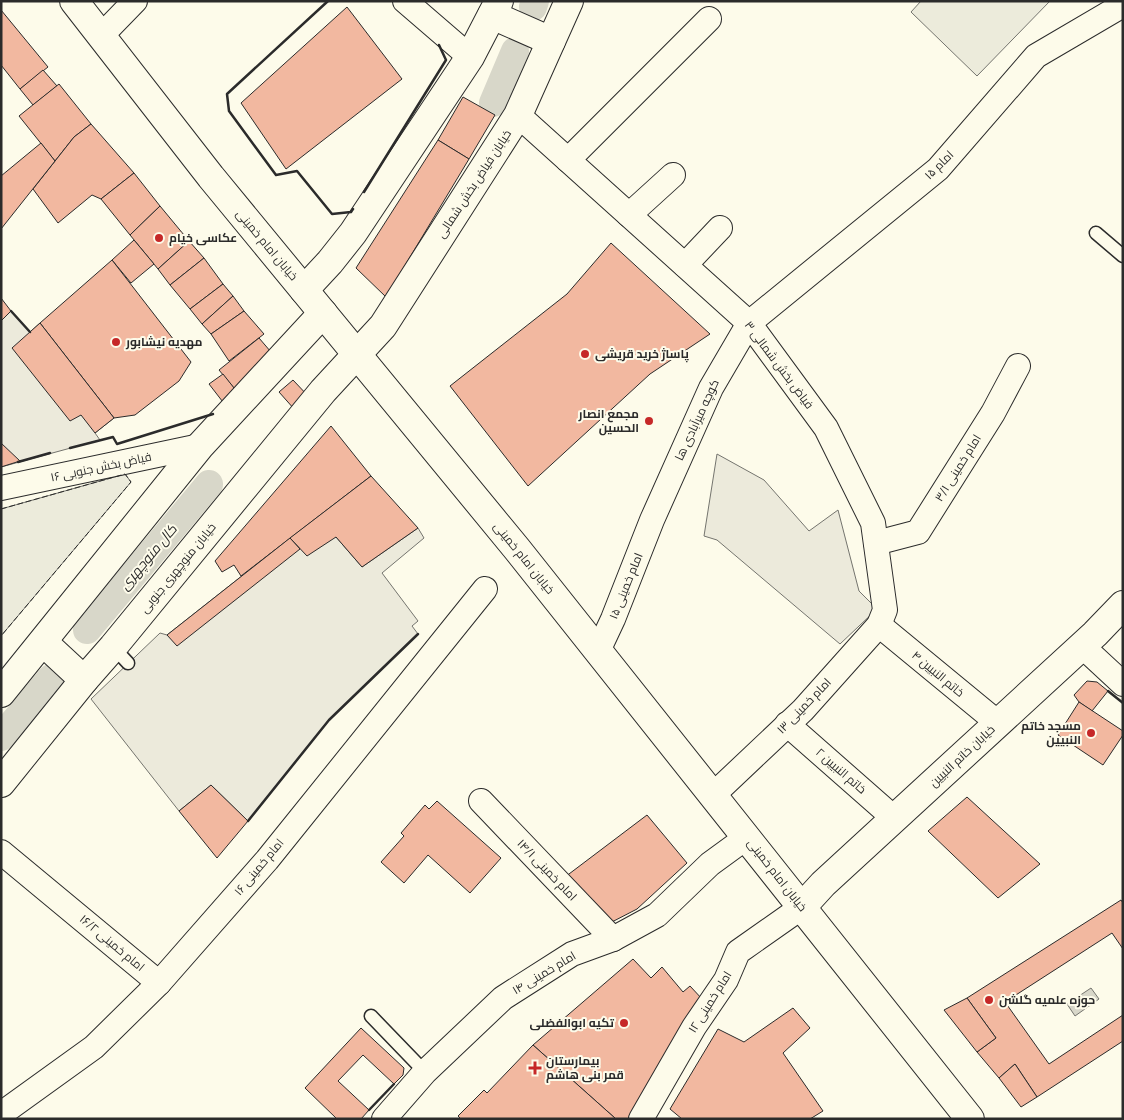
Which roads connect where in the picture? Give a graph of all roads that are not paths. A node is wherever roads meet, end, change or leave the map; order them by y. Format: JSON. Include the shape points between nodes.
{"nodes":[{"id":1,"x":74,"y":1,"type":"edge"},
{"id":2,"x":135,"y":1,"type":"edge"},
{"id":3,"x":405,"y":1,"type":"edge"},
{"id":4,"x":569,"y":1,"type":"edge"},
{"id":5,"x":1123,"y":5,"type":"edge"},
{"id":6,"x":496,"y":8,"type":"edge"},
{"id":7,"x":708,"y":19,"type":"dead end"},
{"id":8,"x":101,"y":36,"type":"junction"},
{"id":9,"x":551,"y":41,"type":"junction"},
{"id":10,"x":470,"y":57,"type":"junction"},
{"id":11,"x":518,"y":115,"type":"junction"},
{"id":12,"x":568,"y":160,"type":"junction"},
{"id":13,"x":673,"y":175,"type":"dead end"},
{"id":14,"x":629,"y":215,"type":"junction"},
{"id":15,"x":720,"y":228,"type":"dead end"},
{"id":16,"x":1096,"y":233,"type":"dead end"},
{"id":17,"x":1123,"y":256,"type":"edge"},
{"id":18,"x":685,"y":265,"type":"junction"},
{"id":19,"x":304,"y":290,"type":"junction"},
{"id":20,"x":323,"y":313,"type":"junction"},
{"id":21,"x":749,"y":323,"type":"junction"},
{"id":22,"x":357,"y":354,"type":"junction"},
{"id":23,"x":1018,"y":366,"type":"dead end"},
{"id":24,"x":200,"y":446,"type":"junction"},
{"id":25,"x":1,"y":488,"type":"edge"},
{"id":26,"x":652,"y":520,"type":"joint"},
{"id":27,"x":876,"y":543,"type":"junction"},
{"id":28,"x":485,"y":589,"type":"dead end"},
{"id":29,"x":1123,"y":605,"type":"edge"},
{"id":30,"x":882,"y":617,"type":"junction"},
{"id":31,"x":43,"y":642,"type":"junction"},
{"id":32,"x":1081,"y":645,"type":"junction"},
{"id":33,"x":598,"y":651,"type":"junction"},
{"id":34,"x":84,"y":680,"type":"junction"},
{"id":35,"x":1123,"y":684,"type":"edge"},
{"id":36,"x":1,"y":693,"type":"edge"},
{"id":37,"x":998,"y":723,"type":"junction"},
{"id":38,"x":787,"y":724,"type":"junction"},
{"id":39,"x":1,"y":783,"type":"edge"},
{"id":40,"x":714,"y":795,"type":"junction"},
{"id":41,"x":481,"y":802,"type":"dead end"},
{"id":42,"x":895,"y":819,"type":"junction"},
{"id":43,"x":747,"y":837,"type":"junction"},
{"id":44,"x":1,"y":852,"type":"edge"},
{"id":45,"x":802,"y":907,"type":"junction"},
{"id":46,"x":613,"y":939,"type":"junction"},
{"id":47,"x":159,"y":983,"type":"junction"},
{"id":48,"x":371,"y":1016,"type":"dead end"},
{"id":49,"x":426,"y":1072,"type":"junction"},
{"id":50,"x":1,"y":1114,"type":"edge"},
{"id":51,"x":384,"y":1119,"type":"edge"},
{"id":52,"x":641,"y":1119,"type":"edge"},
{"id":53,"x":970,"y":1119,"type":"edge"}],
"edges":[{"from":1,"to":8,"type":"street","name":"خیابان امام خمینی"},
{"from":2,"to":8,"type":"street"},
{"from":3,"to":10,"type":"street"},
{"from":4,"to":9,"type":"street","name":"خیابان فیاض بخش شمالی"},
{"from":5,"to":21,"type":"street","name":"امام ۱۵","via":[[1036,56],[938,169]]},
{"from":6,"to":9,"type":"street"},
{"from":6,"to":10,"type":"street"},
{"from":7,"to":12,"type":"street"},
{"from":8,"to":19,"type":"street","name":"خیابان امام خمینی"},
{"from":9,"to":11,"type":"street","name":"خیابان فیاض بخش شمالی"},
{"from":10,"to":19,"type":"street","via":[[354,233]]},
{"from":11,"to":12,"type":"street","name":"فیاض بخش شمالی ۳"},
{"from":11,"to":22,"type":"street","name":"خیابان فیاض بخش شمالی","via":[[383,326]]},
{"from":12,"to":14,"type":"street","name":"فیاض بخش شمالی ۳"},
{"from":13,"to":14,"type":"street"},
{"from":14,"to":18,"type":"street","name":"فیاض بخش شمالی ۳"},
{"from":15,"to":18,"type":"street"},
{"from":16,"to":17,"type":"lane"},
{"from":18,"to":21,"type":"street","name":"فیاض بخش شمالی ۳"},
{"from":19,"to":20,"type":"street","name":"خیابان امام خمینی"},
{"from":20,"to":22,"type":"street","name":"خیابان امام خمینی"},
{"from":20,"to":24,"type":"street"},
{"from":21,"to":26,"type":"street","name":"کوچه میرآبادی ها","via":[[711,388]]},
{"from":21,"to":27,"type":"street","name":"فیاض بخش شمالی ۳","via":[[826,428],[873,524]]},
{"from":22,"to":33,"type":"street","name":"خیابان امام خمینی"},
{"from":22,"to":34,"type":"street","name":"خیابان منوچهری جنوبی","via":[[317,399],[121,655]]},
{"from":23,"to":27,"type":"street","name":"امام خمینی ۳/۱","via":[[993,413],[918,532]]},
{"from":24,"to":25,"type":"street","name":"فیاض بخش جنوبی ۱۶"},
{"from":24,"to":31,"type":"street"},
{"from":26,"to":33,"type":"street","name":"امام خمینی ۱۵"},
{"from":27,"to":30,"type":"street","name":"فیاض بخش شمالی ۳"},
{"from":28,"to":47,"type":"street","name":"امام خمینی ۱۶","via":[[267,860]]},
{"from":29,"to":32,"type":"street","name":"خیابان خاتم النبیین"},
{"from":30,"to":37,"type":"street","name":"خاتم النبیین ۴"},
{"from":30,"to":38,"type":"street","name":"امام خمینی ۱۳","via":[[803,710]]},
{"from":31,"to":34,"type":"street"},
{"from":31,"to":36,"type":"street"},
{"from":32,"to":35,"type":"street"},
{"from":32,"to":37,"type":"street","name":"خیابان خاتم النبیین"},
{"from":33,"to":40,"type":"street","name":"خیابان امام خمینی"},
{"from":34,"to":39,"type":"street","name":"خیابان منوچهری جنوبی"},
{"from":37,"to":42,"type":"street","name":"خیابان خاتم النبیین"},
{"from":38,"to":40,"type":"street","name":"امام خمینی ۱۳"},
{"from":38,"to":42,"type":"street","name":"خاتم النبیین ۲"},
{"from":40,"to":43,"type":"street","name":"خیابان امام خمینی"},
{"from":41,"to":46,"type":"street","name":"امام خمینی ۱۴/۱"},
{"from":42,"to":45,"type":"street","name":"خیابان خاتم النبیین"},
{"from":43,"to":45,"type":"street","name":"خیابان امام خمینی"},
{"from":43,"to":46,"type":"street","name":"امام خمینی ۱۴","via":[[710,864],[657,915]]},
{"from":44,"to":47,"type":"street","name":"امام خمینی ۱۶/۲"},
{"from":45,"to":52,"type":"street","name":"امام خمینی ۱۲","via":[[738,952],[726,980],[694,1027]]},
{"from":45,"to":53,"type":"street","name":"خیابان امام خمینی"},
{"from":46,"to":49,"type":"street","name":"امام خمینی ۱۴","via":[[572,954],[503,998]]},
{"from":47,"to":50,"type":"street","name":"امام خمینی ۱۶","via":[[94,1047]]},
{"from":48,"to":49,"type":"lane"},
{"from":49,"to":51,"type":"street","name":"امام خمینی ۱۴"}]}
